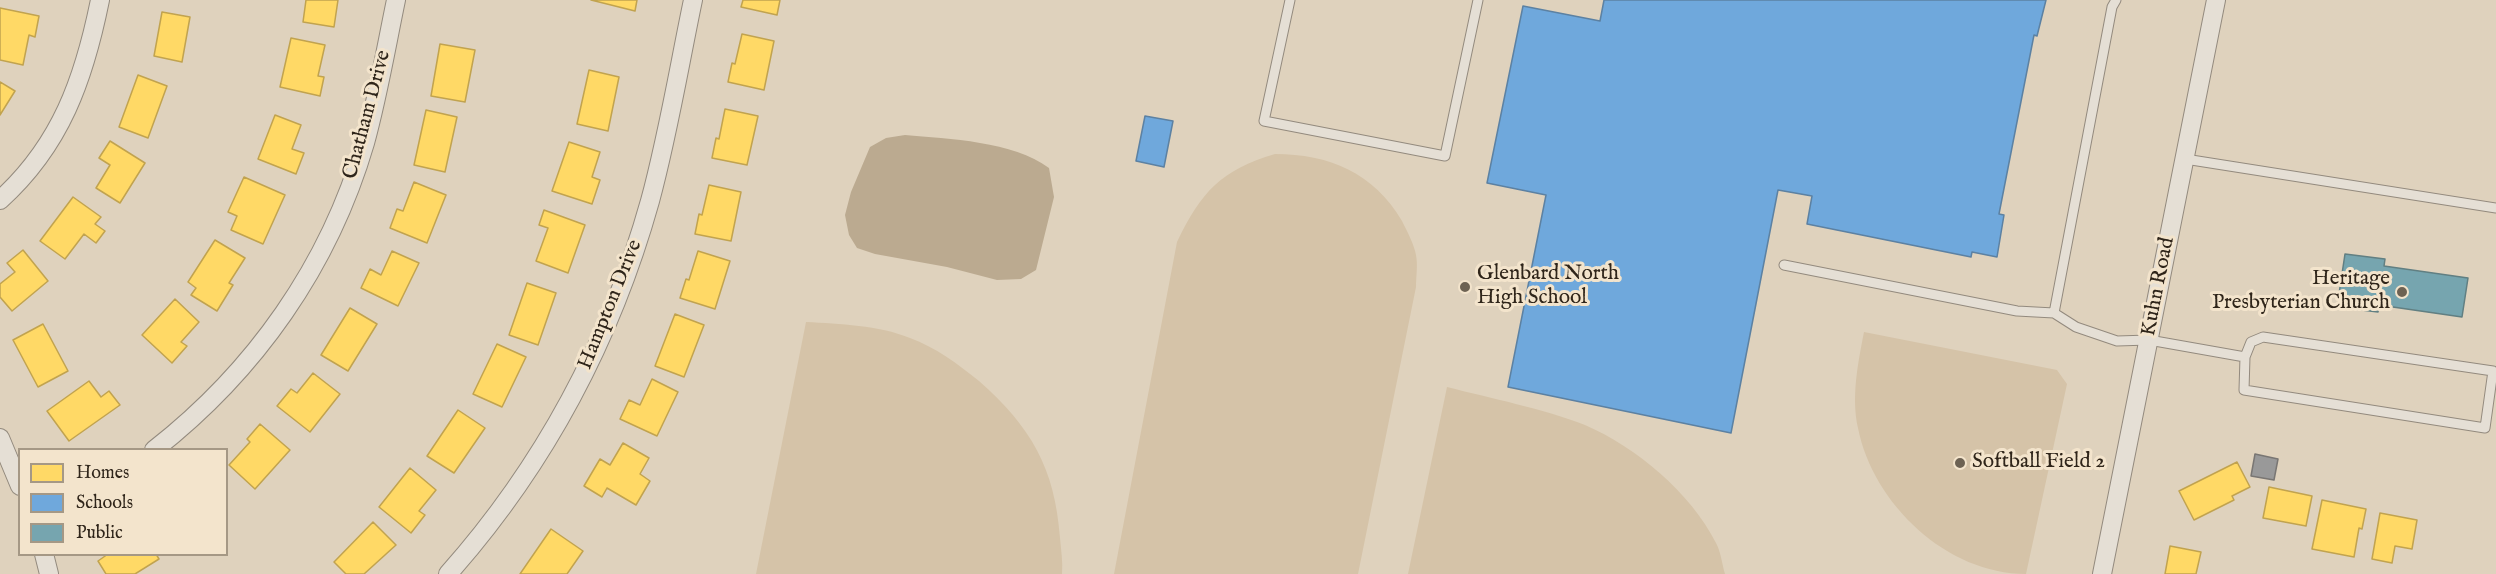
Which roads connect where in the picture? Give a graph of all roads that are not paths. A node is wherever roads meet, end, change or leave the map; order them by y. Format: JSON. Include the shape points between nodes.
{"nodes":[{"id":1,"x":100,"y":0,"type":"edge"},
{"id":2,"x":396,"y":0,"type":"edge"},
{"id":3,"x":693,"y":0,"type":"edge"},
{"id":4,"x":1290,"y":0,"type":"edge"},
{"id":5,"x":1478,"y":0,"type":"edge"},
{"id":6,"x":2216,"y":0,"type":"edge"},
{"id":7,"x":2114,"y":3,"type":"edge"},
{"id":8,"x":2185,"y":159,"type":"junction"},
{"id":9,"x":0,"y":200,"type":"edge"},
{"id":10,"x":2496,"y":208,"type":"edge"},
{"id":11,"x":1784,"y":264,"type":"dead end"},
{"id":12,"x":2054,"y":313,"type":"junction"},
{"id":13,"x":2149,"y":340,"type":"junction"},
{"id":14,"x":2245,"y":357,"type":"junction"},
{"id":15,"x":2495,"y":371,"type":"edge"},
{"id":16,"x":0,"y":438,"type":"edge"},
{"id":17,"x":156,"y":448,"type":"edge"},
{"id":18,"x":18,"y":481,"type":"edge"},
{"id":19,"x":44,"y":556,"type":"edge"},
{"id":20,"x":49,"y":574,"type":"edge"},
{"id":21,"x":448,"y":574,"type":"edge"},
{"id":22,"x":2102,"y":574,"type":"edge"}],
"edges":[{"from":1,"to":9,"type":"street","via":[[82,76],[63,118],[27,173]]},
{"from":2,"to":17,"type":"street","name":"Chatham Drive","via":[[365,143],[319,256],[290,305],[244,366],[197,415]]},
{"from":3,"to":21,"type":"street","name":"Hampton Drive","via":[[651,199],[610,319],[563,416],[538,456],[494,519]]},
{"from":4,"to":5,"type":"lane","via":[[1264,122],[1445,156]]},
{"from":6,"to":8,"type":"street","name":"Kuhn Road"},
{"from":7,"to":12,"type":"lane"},
{"from":8,"to":10,"type":"lane"},
{"from":8,"to":13,"type":"street","name":"Kuhn Road"},
{"from":11,"to":12,"type":"lane","via":[[2017,311]]},
{"from":12,"to":13,"type":"lane","via":[[2076,327],[2117,342]]},
{"from":13,"to":14,"type":"lane"},
{"from":13,"to":22,"type":"street","name":"Kuhn Road"},
{"from":14,"to":15,"type":"lane","via":[[2251,342],[2263,338]]},
{"from":14,"to":15,"type":"lane","via":[[2244,390],[2485,428]]},
{"from":16,"to":18,"type":"street"},
{"from":19,"to":20,"type":"street"}]}
